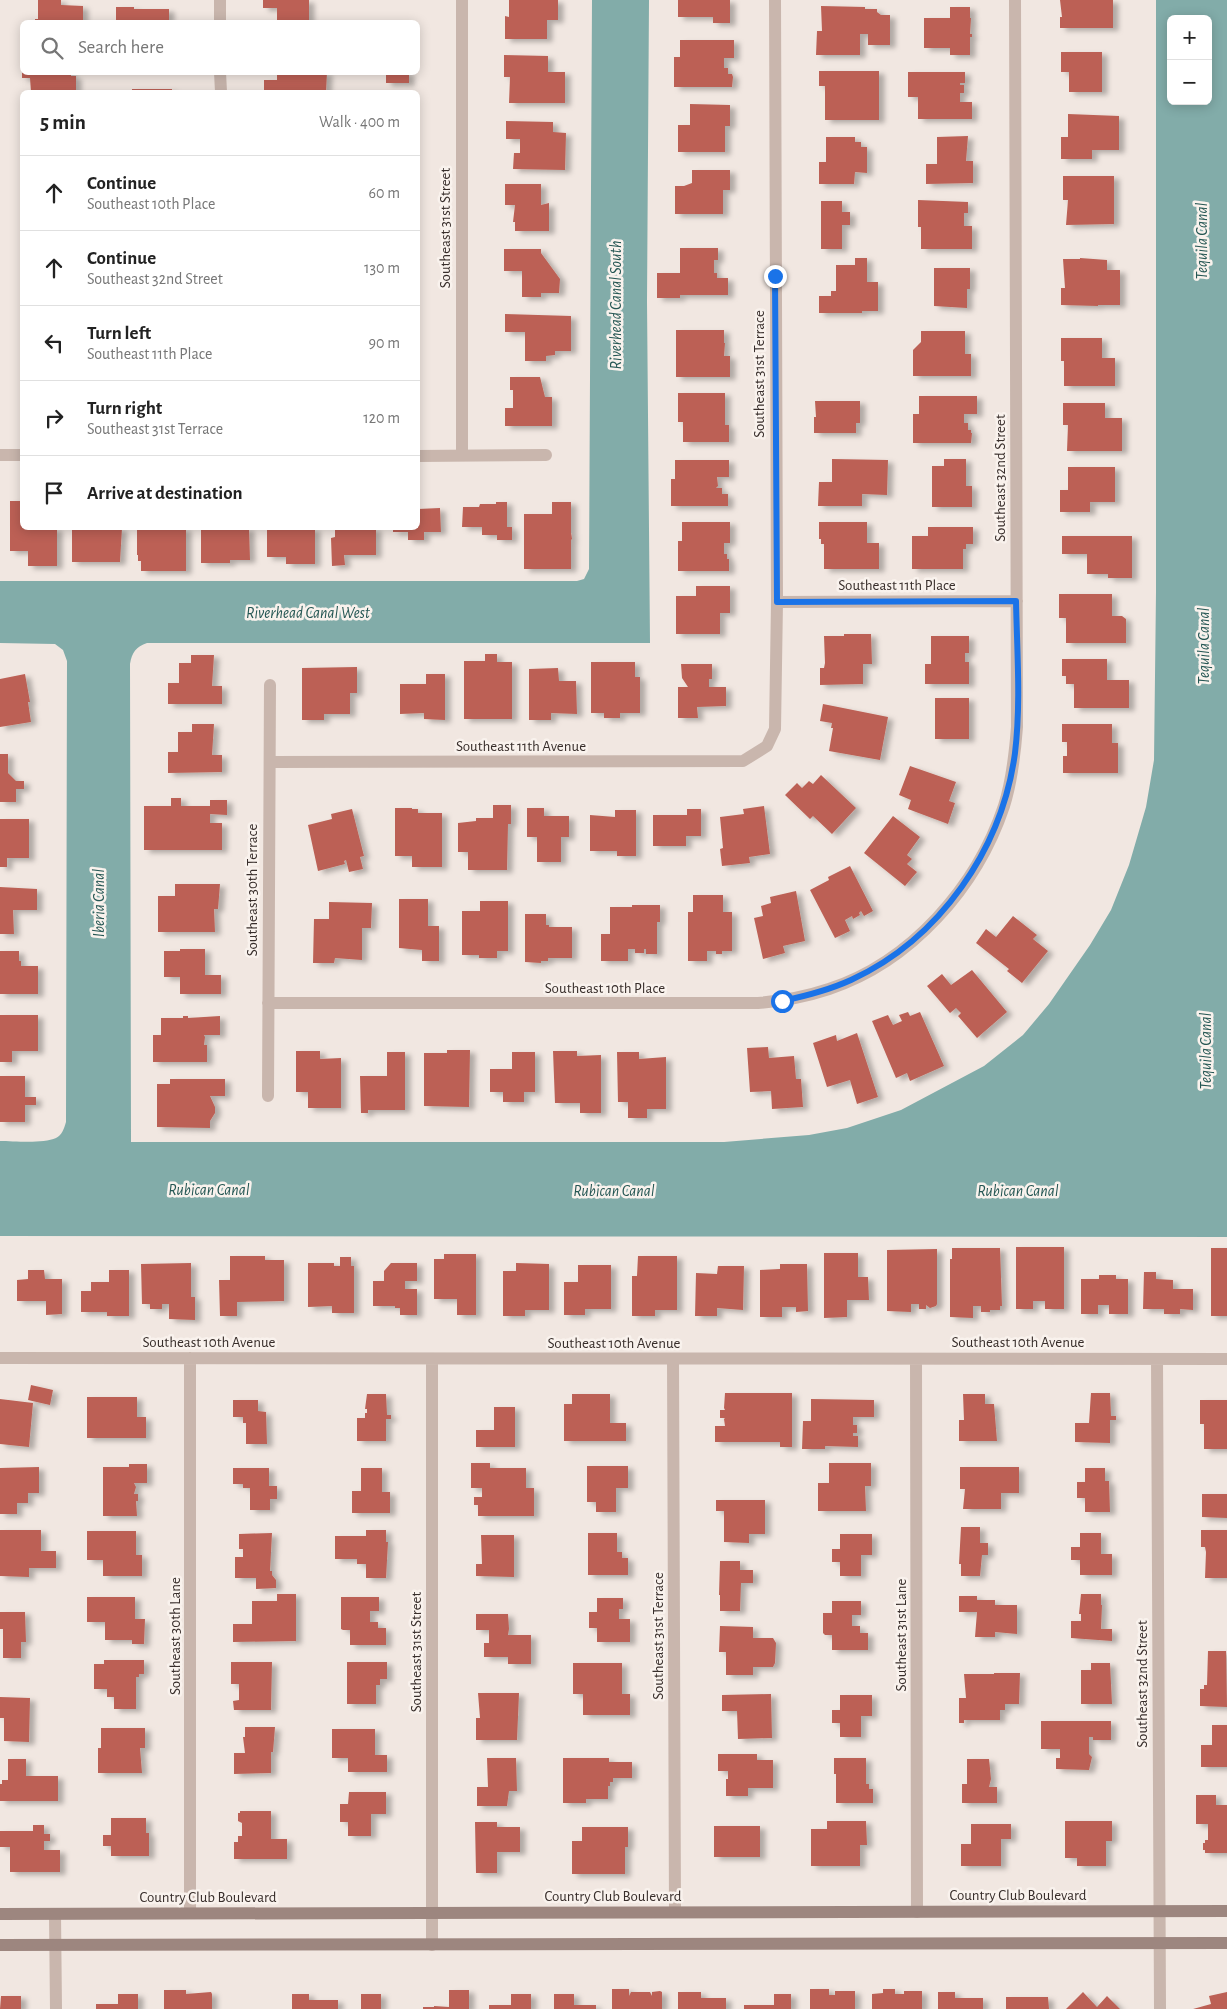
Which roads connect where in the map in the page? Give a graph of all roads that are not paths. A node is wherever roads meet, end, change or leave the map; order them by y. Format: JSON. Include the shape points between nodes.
{"nodes":[{"id":1,"x":220,"y":0,"type":"edge"},
{"id":2,"x":462,"y":0,"type":"edge"},
{"id":3,"x":775,"y":0,"type":"edge"},
{"id":4,"x":1015,"y":0,"type":"edge"},
{"id":5,"x":220,"y":20,"type":"edge"},
{"id":6,"x":220,"y":75,"type":"edge"},
{"id":7,"x":220,"y":90,"type":"edge"},
{"id":8,"x":0,"y":455,"type":"edge"},
{"id":9,"x":20,"y":455,"type":"edge"},
{"id":10,"x":462,"y":455,"type":"junction"},
{"id":11,"x":546,"y":455,"type":"dead end"},
{"id":12,"x":420,"y":456,"type":"edge"},
{"id":13,"x":1016,"y":601,"type":"junction"},
{"id":14,"x":777,"y":602,"type":"junction"},
{"id":15,"x":270,"y":685,"type":"dead end"},
{"id":16,"x":767,"y":746,"type":"joint"},
{"id":17,"x":271,"y":762,"type":"junction"},
{"id":18,"x":924,"y":930,"type":"joint"},
{"id":19,"x":268,"y":1003,"type":"junction"},
{"id":20,"x":268,"y":1096,"type":"dead end"},
{"id":21,"x":0,"y":1358,"type":"edge"},
{"id":22,"x":190,"y":1358,"type":"junction"},
{"id":23,"x":432,"y":1359,"type":"junction"},
{"id":24,"x":673,"y":1359,"type":"junction"},
{"id":25,"x":916,"y":1359,"type":"junction"},
{"id":26,"x":1156,"y":1359,"type":"junction"},
{"id":27,"x":1227,"y":1359,"type":"edge"},
{"id":28,"x":1160,"y":1911,"type":"junction"},
{"id":29,"x":1227,"y":1911,"type":"edge"},
{"id":30,"x":432,"y":1912,"type":"junction"},
{"id":31,"x":675,"y":1912,"type":"junction"},
{"id":32,"x":917,"y":1912,"type":"junction"},
{"id":33,"x":190,"y":1913,"type":"junction"},
{"id":34,"x":0,"y":1914,"type":"edge"},
{"id":35,"x":56,"y":1914,"type":"junction"},
{"id":36,"x":1160,"y":1943,"type":"junction"},
{"id":37,"x":1227,"y":1943,"type":"edge"},
{"id":38,"x":432,"y":1944,"type":"junction"},
{"id":39,"x":56,"y":1945,"type":"junction"},
{"id":40,"x":0,"y":1946,"type":"edge"},
{"id":41,"x":56,"y":2009,"type":"edge"},
{"id":42,"x":1160,"y":2009,"type":"edge"}],
"edges":[{"from":1,"to":5,"type":"street"},
{"from":2,"to":10,"type":"street","name":"Southeast 31st Street"},
{"from":3,"to":14,"type":"street","name":"Southeast 31st Terrace"},
{"from":4,"to":13,"type":"street","name":"Southeast 32nd Street"},
{"from":6,"to":7,"type":"street"},
{"from":8,"to":9,"type":"street"},
{"from":10,"to":11,"type":"street"},
{"from":10,"to":12,"type":"street"},
{"from":13,"to":14,"type":"street","name":"Southeast 11th Place"},
{"from":13,"to":18,"type":"street","name":"Southeast 32nd Street","via":[[1017,727],[1004,805],[986,849],[961,890]]},
{"from":14,"to":16,"type":"street","name":"Southeast 31st Terrace","via":[[775,729]]},
{"from":15,"to":17,"type":"street","name":"Southeast 30th Terrace"},
{"from":16,"to":17,"type":"street","name":"Southeast 11th Avenue","via":[[743,760]]},
{"from":17,"to":19,"type":"street","name":"Southeast 30th Terrace"},
{"from":18,"to":19,"type":"street","name":"Southeast 10th Place","via":[[889,959],[851,980],[782,1001],[739,1004]]},
{"from":19,"to":20,"type":"street","name":"Southeast 30th Terrace"},
{"from":21,"to":22,"type":"street","name":"Southeast 10th Avenue"},
{"from":22,"to":23,"type":"street","name":"Southeast 10th Avenue"},
{"from":22,"to":33,"type":"street","name":"Southeast 30th Lane"},
{"from":23,"to":24,"type":"street","name":"Southeast 10th Avenue"},
{"from":23,"to":30,"type":"street","name":"Southeast 31st Street"},
{"from":24,"to":25,"type":"street","name":"Southeast 10th Avenue"},
{"from":24,"to":31,"type":"street","name":"Southeast 31st Terrace"},
{"from":25,"to":26,"type":"street","name":"Southeast 10th Avenue"},
{"from":25,"to":32,"type":"street","name":"Southeast 31st Lane"},
{"from":26,"to":27,"type":"street","name":"Southeast 10th Avenue"},
{"from":26,"to":28,"type":"street","name":"Southeast 32nd Street"},
{"from":28,"to":29,"type":"main road","name":"Country Club Boulevard"},
{"from":28,"to":32,"type":"main road","name":"Country Club Boulevard"},
{"from":28,"to":36,"type":"street","name":"Southeast 32nd Street"},
{"from":30,"to":31,"type":"main road","name":"Country Club Boulevard"},
{"from":30,"to":33,"type":"main road","name":"Country Club Boulevard"},
{"from":30,"to":38,"type":"street","name":"Southeast 31st Street"},
{"from":31,"to":32,"type":"main road","name":"Country Club Boulevard"},
{"from":33,"to":35,"type":"main road","name":"Country Club Boulevard"},
{"from":34,"to":35,"type":"main road","name":"Country Club Boulevard"},
{"from":35,"to":39,"type":"street"},
{"from":36,"to":37,"type":"main road"},
{"from":36,"to":38,"type":"main road"},
{"from":36,"to":42,"type":"street","name":"Southeast 32nd Street"},
{"from":38,"to":39,"type":"main road"},
{"from":39,"to":40,"type":"main road"},
{"from":39,"to":41,"type":"street"}]}
